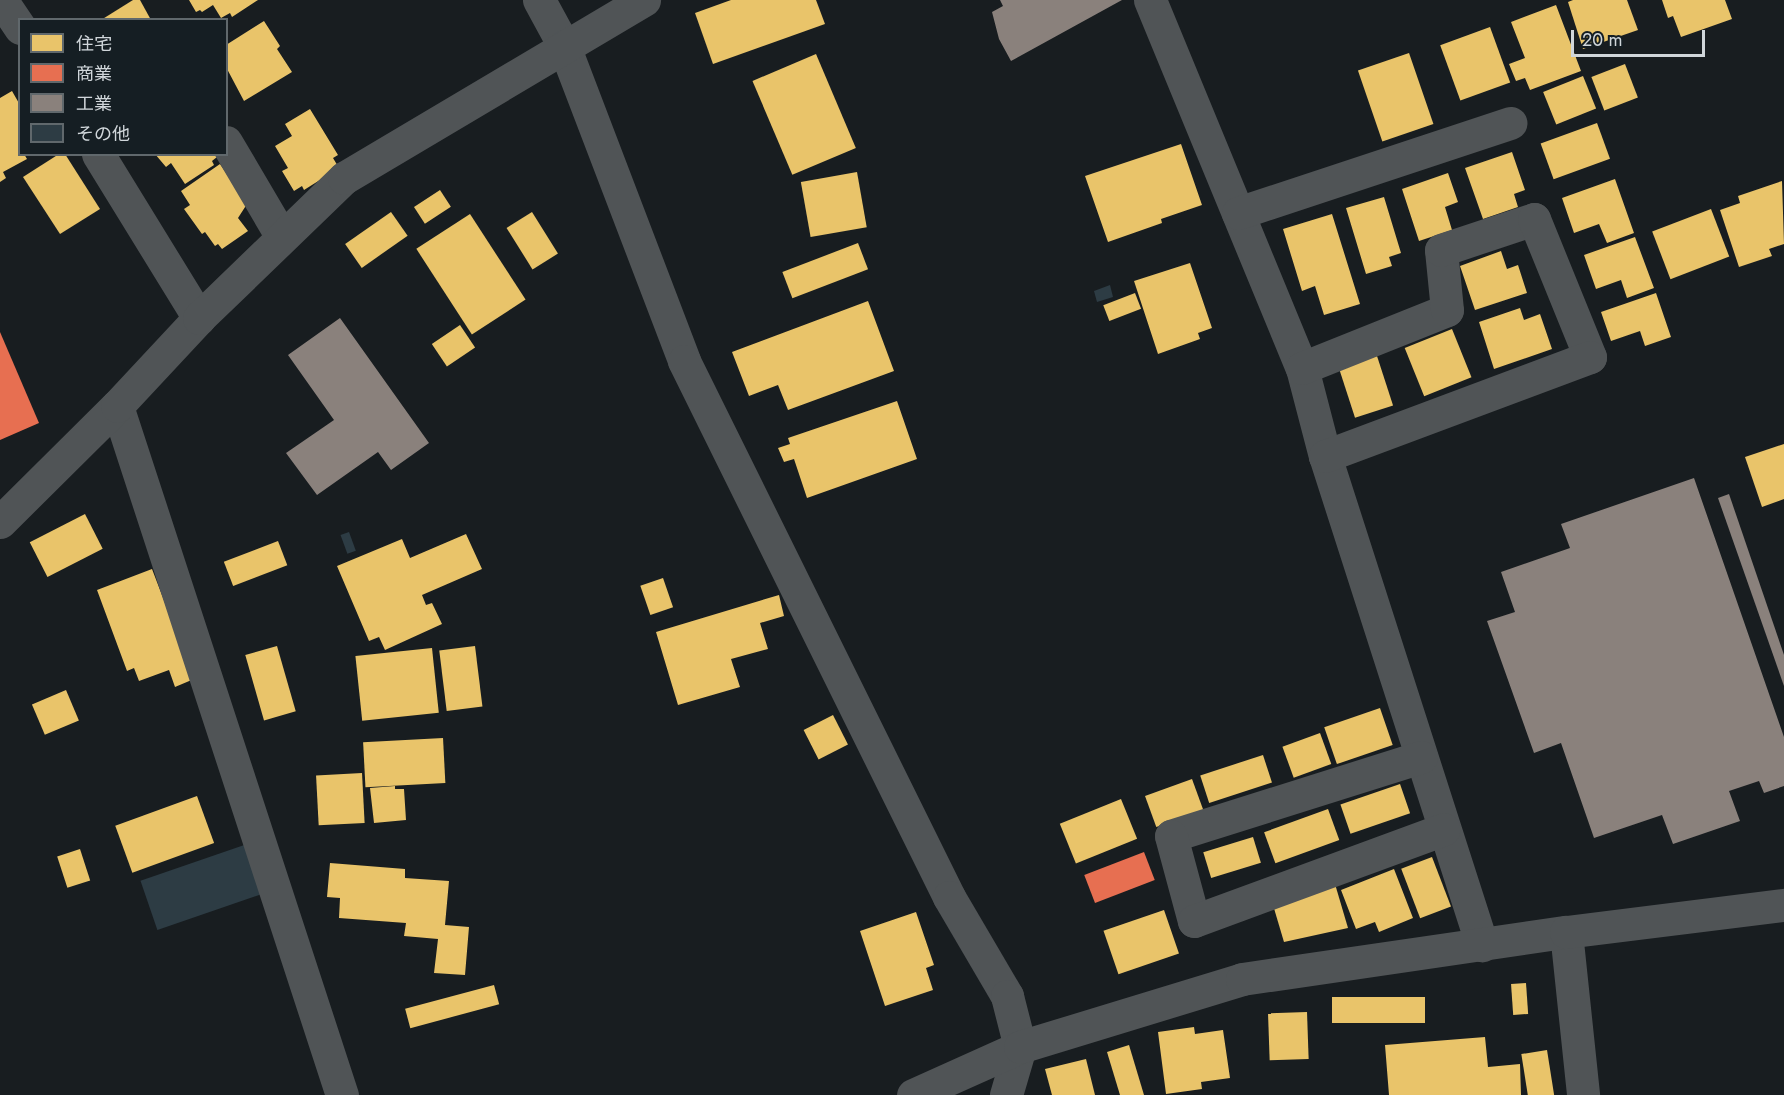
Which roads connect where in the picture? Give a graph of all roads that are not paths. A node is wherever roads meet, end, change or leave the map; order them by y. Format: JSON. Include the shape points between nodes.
{"nodes":[{"id":1,"x":539,"y":0,"type":"edge"},
{"id":2,"x":644,"y":0,"type":"edge"},
{"id":3,"x":1150,"y":0,"type":"edge"},
{"id":4,"x":564,"y":46,"type":"junction"},
{"id":5,"x":1510,"y":123,"type":"dead end"},
{"id":6,"x":228,"y":145,"type":"edge"},
{"id":7,"x":99,"y":156,"type":"edge"},
{"id":8,"x":1238,"y":213,"type":"junction"},
{"id":9,"x":282,"y":237,"type":"junction"},
{"id":10,"x":199,"y":318,"type":"junction"},
{"id":11,"x":1302,"y":368,"type":"junction"},
{"id":12,"x":117,"y":406,"type":"junction"},
{"id":13,"x":1324,"y":456,"type":"junction"},
{"id":14,"x":0,"y":522,"type":"edge"},
{"id":15,"x":1421,"y":757,"type":"junction"},
{"id":16,"x":1444,"y":829,"type":"junction"},
{"id":17,"x":1784,"y":905,"type":"edge"},
{"id":18,"x":1566,"y":933,"type":"junction"},
{"id":19,"x":1482,"y":945,"type":"junction"},
{"id":20,"x":1020,"y":1047,"type":"junction"},
{"id":21,"x":342,"y":1095,"type":"edge"},
{"id":22,"x":913,"y":1095,"type":"edge"},
{"id":23,"x":1006,"y":1095,"type":"edge"},
{"id":24,"x":1583,"y":1095,"type":"edge"}],
"edges":[{"from":1,"to":4,"type":"street"},
{"from":2,"to":4,"type":"street"},
{"from":3,"to":8,"type":"street"},
{"from":4,"to":9,"type":"street","via":[[344,178]]},
{"from":4,"to":20,"type":"street","via":[[684,361],[949,897],[1007,996]]},
{"from":5,"to":8,"type":"street"},
{"from":6,"to":9,"type":"street"},
{"from":7,"to":10,"type":"street"},
{"from":8,"to":11,"type":"street"},
{"from":9,"to":10,"type":"street"},
{"from":10,"to":12,"type":"street"},
{"from":11,"to":13,"type":"street"},
{"from":11,"to":13,"type":"street","via":[[1447,310],[1441,250],[1534,219],[1590,357]]},
{"from":12,"to":14,"type":"street"},
{"from":12,"to":21,"type":"street"},
{"from":13,"to":15,"type":"street"},
{"from":15,"to":16,"type":"street"},
{"from":15,"to":16,"type":"street","via":[[1171,836],[1194,921]]},
{"from":16,"to":19,"type":"street"},
{"from":17,"to":18,"type":"street"},
{"from":18,"to":19,"type":"street"},
{"from":18,"to":24,"type":"street"},
{"from":19,"to":20,"type":"street","via":[[1242,979]]},
{"from":20,"to":22,"type":"street"},
{"from":20,"to":23,"type":"street"}]}
